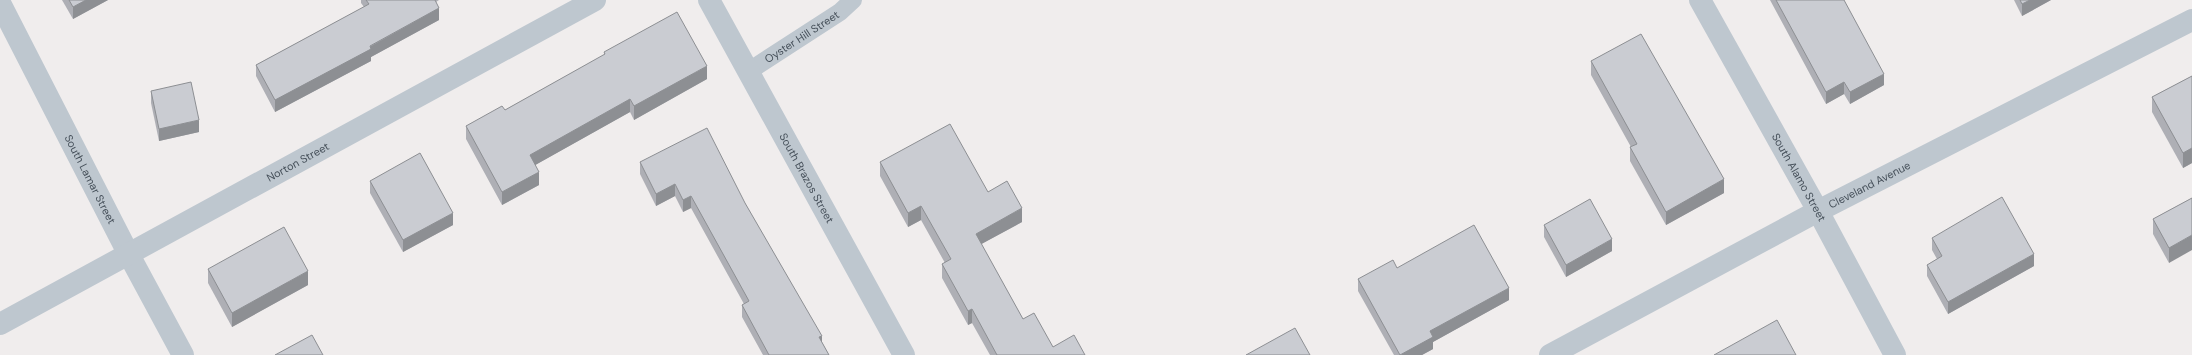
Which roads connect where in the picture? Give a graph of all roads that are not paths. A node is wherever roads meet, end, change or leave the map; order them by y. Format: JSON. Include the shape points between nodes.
{"nodes":[{"id":1,"x":595,"y":0,"type":"edge"},
{"id":2,"x":710,"y":0,"type":"edge"},
{"id":3,"x":853,"y":0,"type":"edge"},
{"id":4,"x":1700,"y":0,"type":"edge"},
{"id":5,"x":0,"y":2,"type":"edge"},
{"id":6,"x":2192,"y":20,"type":"edge"},
{"id":7,"x":749,"y":71,"type":"junction"},
{"id":8,"x":1818,"y":211,"type":"junction"},
{"id":9,"x":128,"y":253,"type":"junction"},
{"id":10,"x":0,"y":324,"type":"edge"},
{"id":11,"x":183,"y":355,"type":"edge"},
{"id":12,"x":904,"y":355,"type":"edge"},
{"id":13,"x":1550,"y":355,"type":"edge"},
{"id":14,"x":1895,"y":355,"type":"edge"}],
"edges":[{"from":1,"to":9,"type":"street","name":"Norton Street"},
{"from":2,"to":7,"type":"street","name":"South Brazos Street"},
{"from":3,"to":7,"type":"lane","name":"Oyster Hill Street","via":[[840,12]]},
{"from":4,"to":8,"type":"street","name":"South Alamo Street"},
{"from":5,"to":9,"type":"street","name":"South Lamar Street"},
{"from":6,"to":8,"type":"street","name":"Cleveland Avenue"},
{"from":7,"to":12,"type":"street","name":"South Brazos Street"},
{"from":8,"to":13,"type":"street","name":"Cleveland Avenue"},
{"from":8,"to":14,"type":"street","name":"South Alamo Street"},
{"from":9,"to":10,"type":"street","name":"Norton Street"},
{"from":9,"to":11,"type":"street","name":"South Lamar Street"}]}
